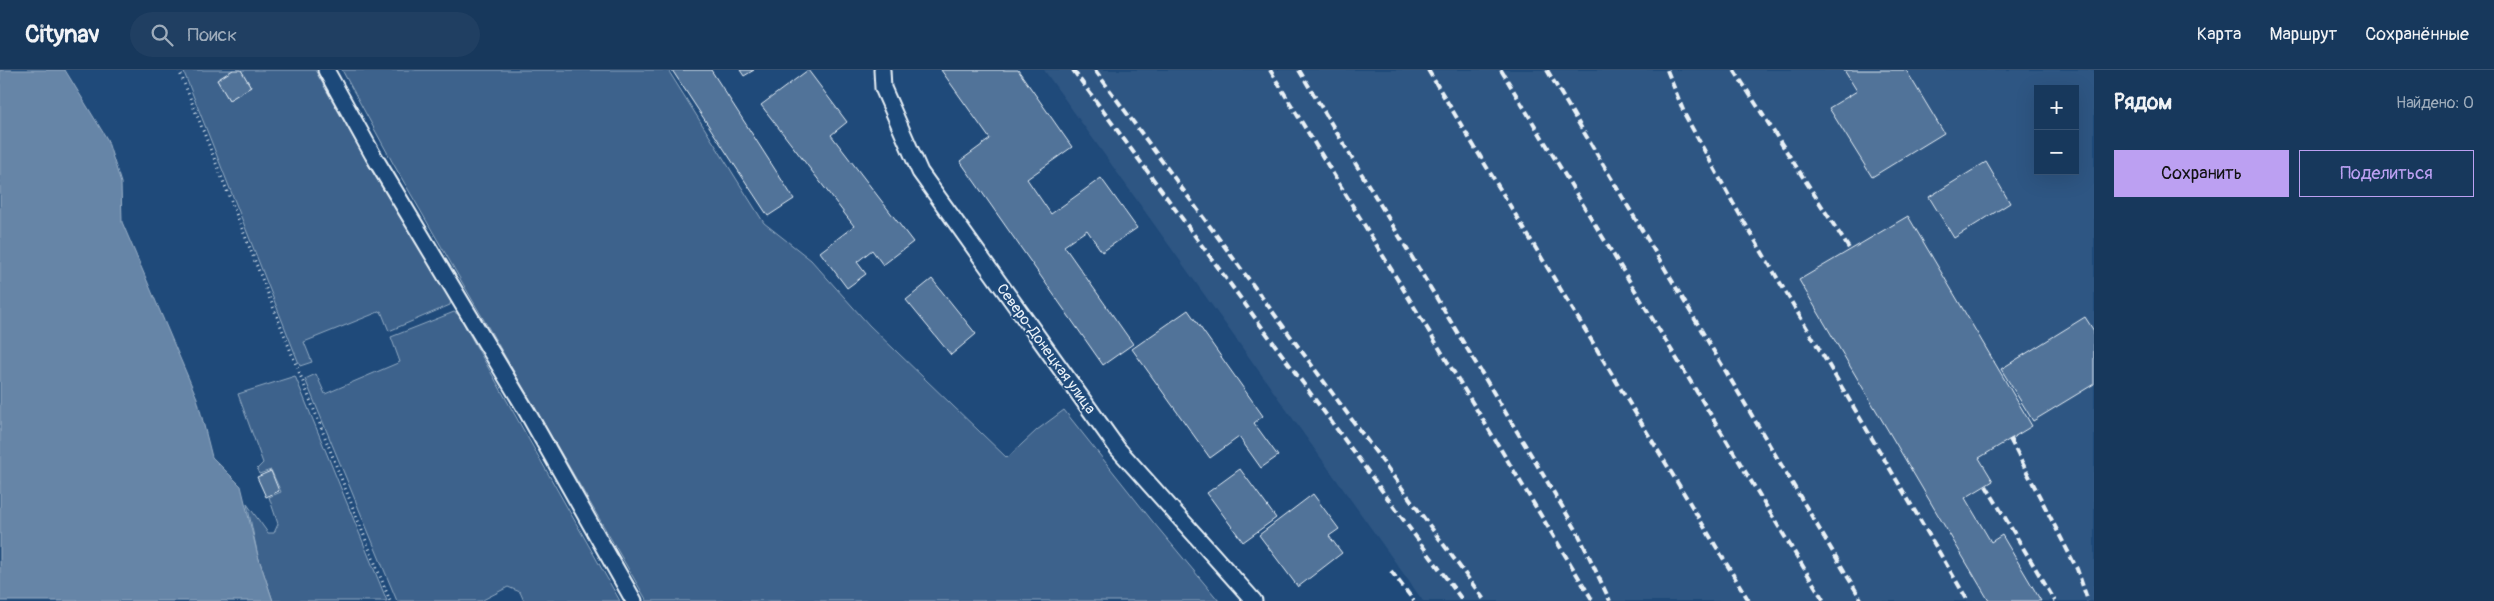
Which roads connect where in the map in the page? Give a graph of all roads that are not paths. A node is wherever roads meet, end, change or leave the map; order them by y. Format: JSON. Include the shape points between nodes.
{"nodes":[{"id":1,"x":326,"y":70,"type":"edge"},
{"id":2,"x":882,"y":70,"type":"edge"},
{"id":3,"x":634,"y":601,"type":"edge"},
{"id":4,"x":1254,"y":601,"type":"edge"}],
"edges":[{"from":1,"to":3,"type":"lane"},
{"from":2,"to":4,"type":"lane","name":"Северо-Донецкая улица","via":[[883,88],[920,172],[1118,449]]}]}
